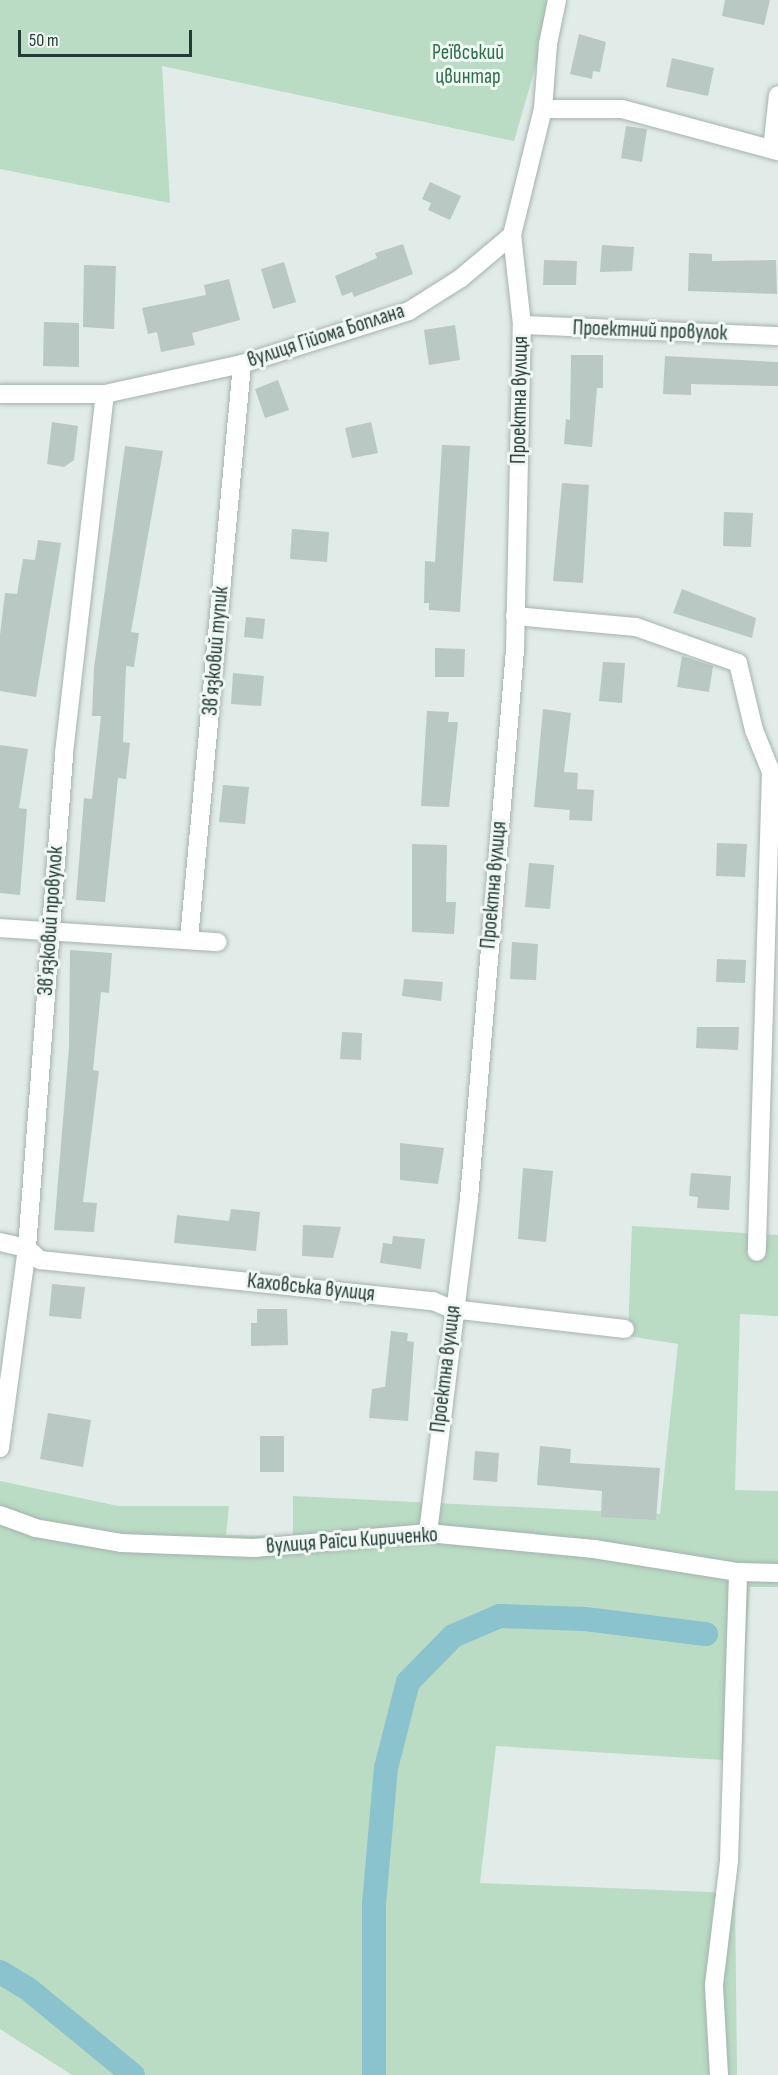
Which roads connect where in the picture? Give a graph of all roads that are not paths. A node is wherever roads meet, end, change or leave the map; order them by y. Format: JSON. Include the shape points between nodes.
{"nodes":[{"id":1,"x":557,"y":0,"type":"edge"},
{"id":2,"x":778,"y":95,"type":"edge"},
{"id":3,"x":543,"y":109,"type":"junction"},
{"id":4,"x":775,"y":150,"type":"edge"},
{"id":5,"x":512,"y":235,"type":"junction"},
{"id":6,"x":522,"y":325,"type":"junction"},
{"id":7,"x":778,"y":336,"type":"edge"},
{"id":8,"x":243,"y":364,"type":"junction"},
{"id":9,"x":0,"y":394,"type":"edge"},
{"id":10,"x":105,"y":394,"type":"junction"},
{"id":11,"x":515,"y":616,"type":"junction"},
{"id":12,"x":774,"y":772,"type":"edge"},
{"id":13,"x":0,"y":928,"type":"edge"},
{"id":14,"x":50,"y":932,"type":"junction"},
{"id":15,"x":189,"y":939,"type":"junction"},
{"id":16,"x":218,"y":942,"type":"dead end"},
{"id":17,"x":0,"y":1242,"type":"edge"},
{"id":18,"x":27,"y":1248,"type":"junction"},
{"id":19,"x":757,"y":1252,"type":"dead end"},
{"id":20,"x":452,"y":1309,"type":"junction"},
{"id":21,"x":625,"y":1329,"type":"dead end"},
{"id":22,"x":0,"y":1448,"type":"edge"},
{"id":23,"x":0,"y":1515,"type":"edge"},
{"id":24,"x":428,"y":1533,"type":"junction"},
{"id":25,"x":738,"y":1572,"type":"junction"},
{"id":26,"x":778,"y":1573,"type":"edge"},
{"id":27,"x":719,"y":2075,"type":"edge"}],
"edges":[{"from":1,"to":3,"type":"street","via":[[548,44]]},
{"from":2,"to":4,"type":"street"},
{"from":3,"to":4,"type":"street","via":[[622,109]]},
{"from":3,"to":5,"type":"street"},
{"from":5,"to":6,"type":"street","name":"Проектна вулиця"},
{"from":5,"to":8,"type":"street","name":"вулиця Гійома Боплана","via":[[461,278],[409,311]]},
{"from":6,"to":7,"type":"street","name":"Проектний провулок"},
{"from":6,"to":11,"type":"street","name":"Проектна вулиця"},
{"from":8,"to":10,"type":"street","name":"вулиця Гійома Боплана"},
{"from":8,"to":15,"type":"street","name":"Звʼязковий тупик"},
{"from":9,"to":10,"type":"street","name":"вулиця Гійома Боплана"},
{"from":10,"to":14,"type":"street","name":"Звʼязковий провулок","via":[[64,753]]},
{"from":11,"to":12,"type":"street","via":[[636,627],[738,663],[754,730]]},
{"from":11,"to":20,"type":"street","name":"Проектна вулиця","via":[[469,1199]]},
{"from":12,"to":19,"type":"street"},
{"from":13,"to":14,"type":"street"},
{"from":14,"to":15,"type":"street"},
{"from":14,"to":18,"type":"street","name":"Звʼязковий провулок"},
{"from":15,"to":16,"type":"street"},
{"from":17,"to":18,"type":"street","name":"Каховська вулиця"},
{"from":18,"to":20,"type":"street","name":"Каховська вулиця","via":[[40,1260],[433,1301]]},
{"from":18,"to":22,"type":"street","name":"Звʼязковий провулок"},
{"from":20,"to":21,"type":"street","name":"Каховська вулиця"},
{"from":20,"to":24,"type":"street","name":"Проектна вулиця"},
{"from":23,"to":24,"type":"street","name":"вулиця Раїси Кириченко","via":[[35,1528],[121,1543],[254,1548]]},
{"from":24,"to":25,"type":"street","name":"вулиця Раїси Кириченко","via":[[594,1549]]},
{"from":25,"to":26,"type":"street","name":"вулиця Раїси Кириченко"},
{"from":25,"to":27,"type":"street","via":[[729,1861],[714,1985]]}]}
